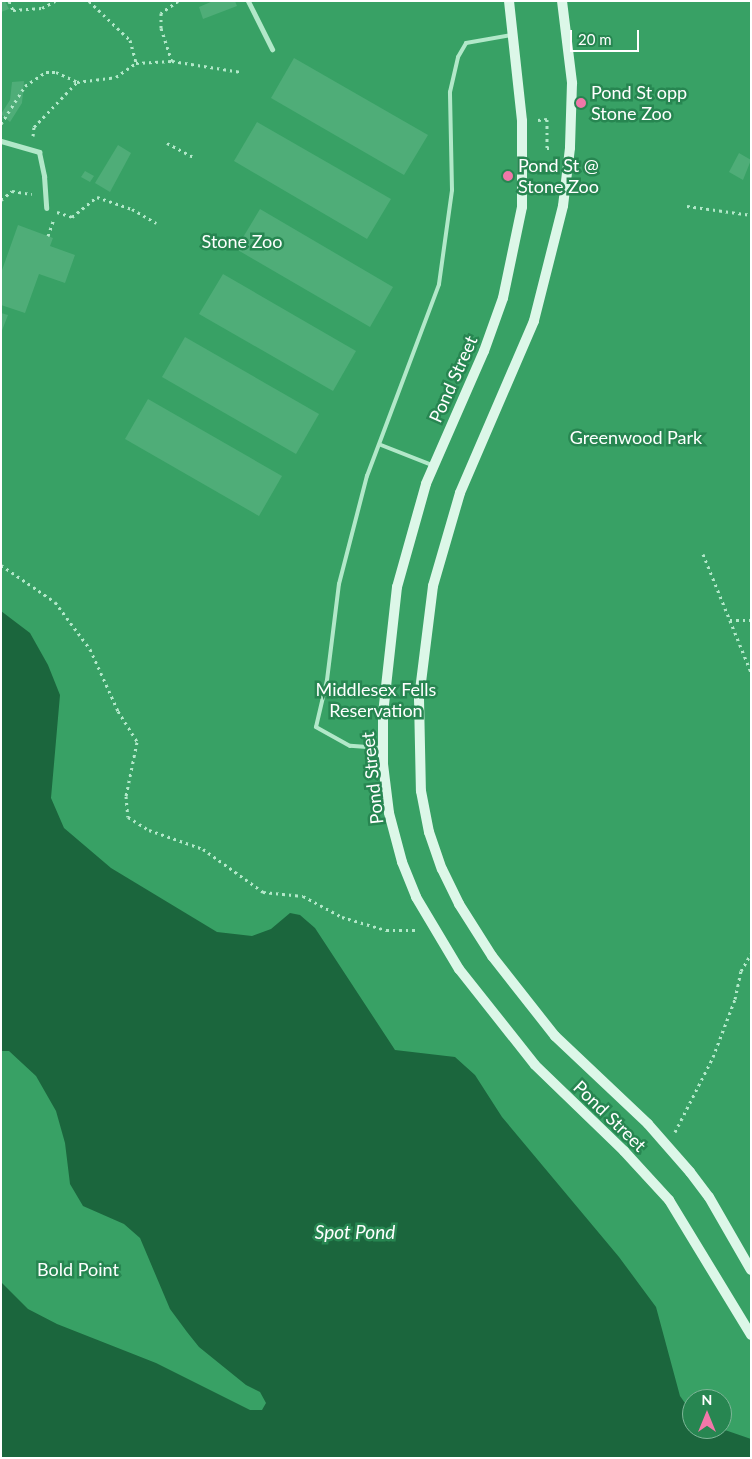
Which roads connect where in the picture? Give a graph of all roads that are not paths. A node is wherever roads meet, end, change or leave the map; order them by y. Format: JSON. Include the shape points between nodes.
{"nodes":[{"id":1,"x":248,"y":1,"type":"edge"},
{"id":2,"x":509,"y":1,"type":"edge"},
{"id":3,"x":562,"y":1,"type":"edge"},
{"id":4,"x":513,"y":35,"type":"junction"},
{"id":5,"x":272,"y":49,"type":"dead end"},
{"id":6,"x":1,"y":141,"type":"edge"},
{"id":7,"x":46,"y":208,"type":"road end"},
{"id":8,"x":381,"y":445,"type":"junction"},
{"id":9,"x":433,"y":465,"type":"junction"},
{"id":10,"x":382,"y":748,"type":"junction"},
{"id":11,"x":751,"y":1270,"type":"edge"},
{"id":12,"x":751,"y":1335,"type":"edge"}],
"edges":[{"from":1,"to":5,"type":"street"},
{"from":2,"to":4,"type":"main road","name":"Pond Street"},
{"from":3,"to":11,"type":"main road","name":"Pond Street","via":[[572,83],[570,148],[563,206],[534,321],[460,493],[433,586],[420,682],[419,770],[425,816],[436,853],[477,935],[555,1036],[668,1146],[709,1198]]},
{"from":4,"to":8,"type":"lane","via":[[466,43],[458,57],[450,92],[452,190],[439,284]]},
{"from":4,"to":9,"type":"main road","name":"Pond Street","via":[[524,148],[518,231],[490,335]]},
{"from":6,"to":7,"type":"street","via":[[39,152]]},
{"from":8,"to":9,"type":"lane"},
{"from":8,"to":10,"type":"lane","via":[[367,476],[344,561],[328,680],[316,727],[350,746]]},
{"from":9,"to":10,"type":"main road","name":"Pond Street","via":[[417,511],[398,587],[384,694]]},
{"from":10,"to":12,"type":"main road","name":"Pond Street","via":[[396,843],[412,888],[432,927],[470,985],[534,1065],[624,1151],[669,1200]]}]}
